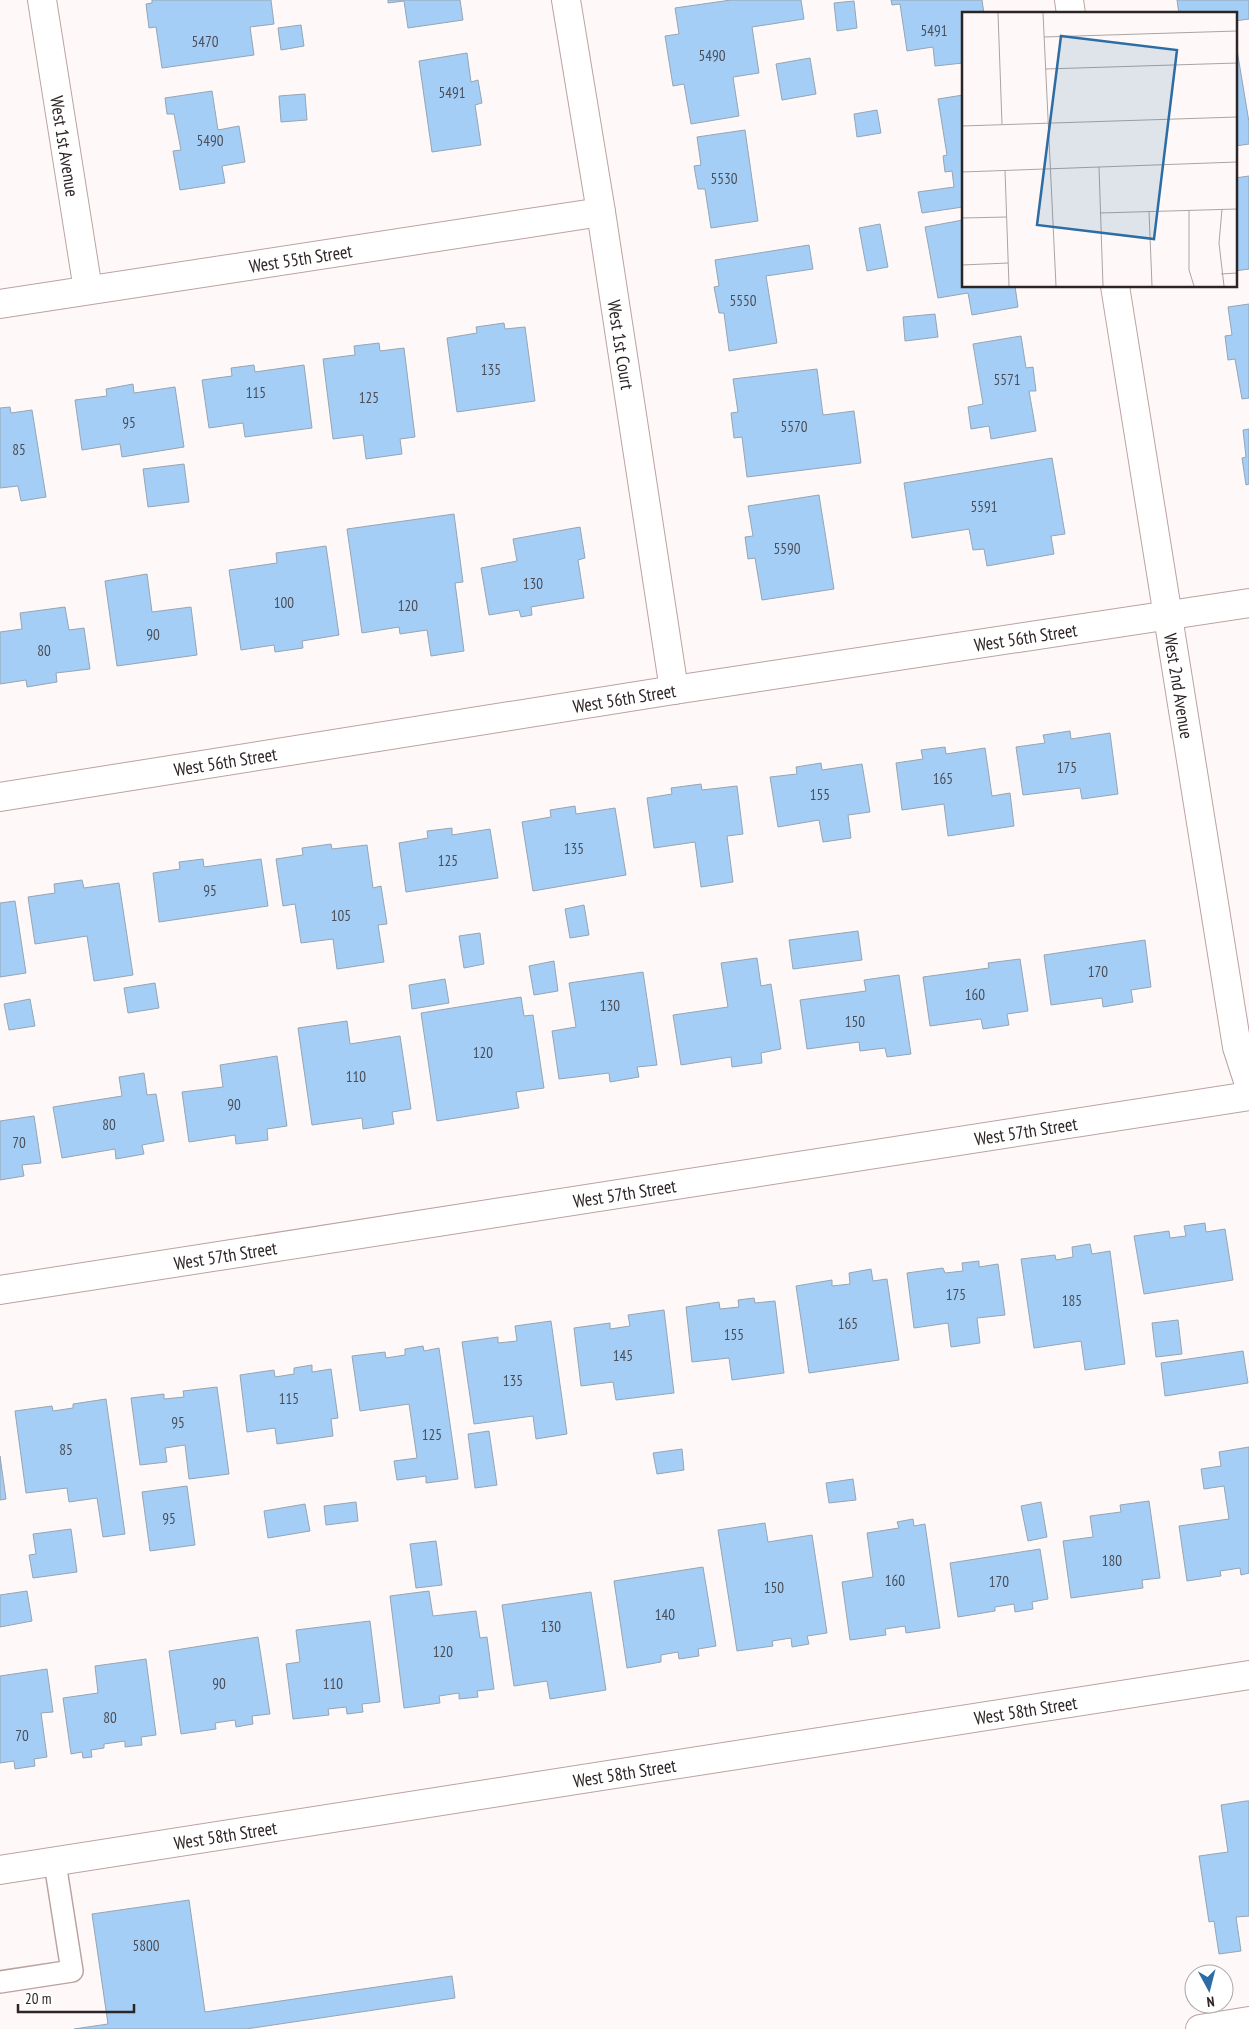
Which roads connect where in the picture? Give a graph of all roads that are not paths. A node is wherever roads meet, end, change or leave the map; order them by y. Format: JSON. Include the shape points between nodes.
{"nodes":[{"id":1,"x":42,"y":0,"type":"edge"},
{"id":2,"x":566,"y":0,"type":"edge"},
{"id":3,"x":601,"y":212,"type":"junction"},
{"id":4,"x":1115,"y":288,"type":"edge"},
{"id":5,"x":88,"y":290,"type":"junction"},
{"id":6,"x":0,"y":304,"type":"edge"},
{"id":7,"x":1249,"y":603,"type":"edge"},
{"id":8,"x":1167,"y":616,"type":"junction"},
{"id":9,"x":674,"y":690,"type":"junction"},
{"id":10,"x":0,"y":797,"type":"edge"},
{"id":11,"x":1249,"y":1084,"type":"edge"},
{"id":12,"x":1249,"y":1096,"type":"edge"},
{"id":13,"x":0,"y":1290,"type":"edge"},
{"id":14,"x":1249,"y":1675,"type":"edge"},
{"id":15,"x":55,"y":1862,"type":"junction"},
{"id":16,"x":0,"y":1870,"type":"edge"},
{"id":17,"x":0,"y":1982,"type":"edge"},
{"id":18,"x":1249,"y":2021,"type":"edge"},
{"id":19,"x":1200,"y":2029,"type":"edge"}],
"edges":[{"from":1,"to":5,"type":"street","name":"West 1st Avenue"},
{"from":2,"to":3,"type":"street","name":"West 1st Court"},
{"from":3,"to":5,"type":"street","name":"West 55th Street"},
{"from":3,"to":9,"type":"street","name":"West 1st Court"},
{"from":4,"to":8,"type":"street","name":"West 2nd Avenue"},
{"from":5,"to":6,"type":"street","name":"West 55th Street"},
{"from":7,"to":8,"type":"street","name":"West 56th Street"},
{"from":8,"to":9,"type":"street","name":"West 56th Street"},
{"from":8,"to":11,"type":"street","name":"West 2nd Avenue","via":[[1237,1047]]},
{"from":9,"to":10,"type":"street","name":"West 56th Street"},
{"from":12,"to":13,"type":"street","name":"West 57th Street"},
{"from":14,"to":15,"type":"street","name":"West 58th Street"},
{"from":15,"to":16,"type":"street","name":"West 58th Street"},
{"from":15,"to":17,"type":"lane","via":[[72,1971]]},
{"from":18,"to":19,"type":"street"}]}
